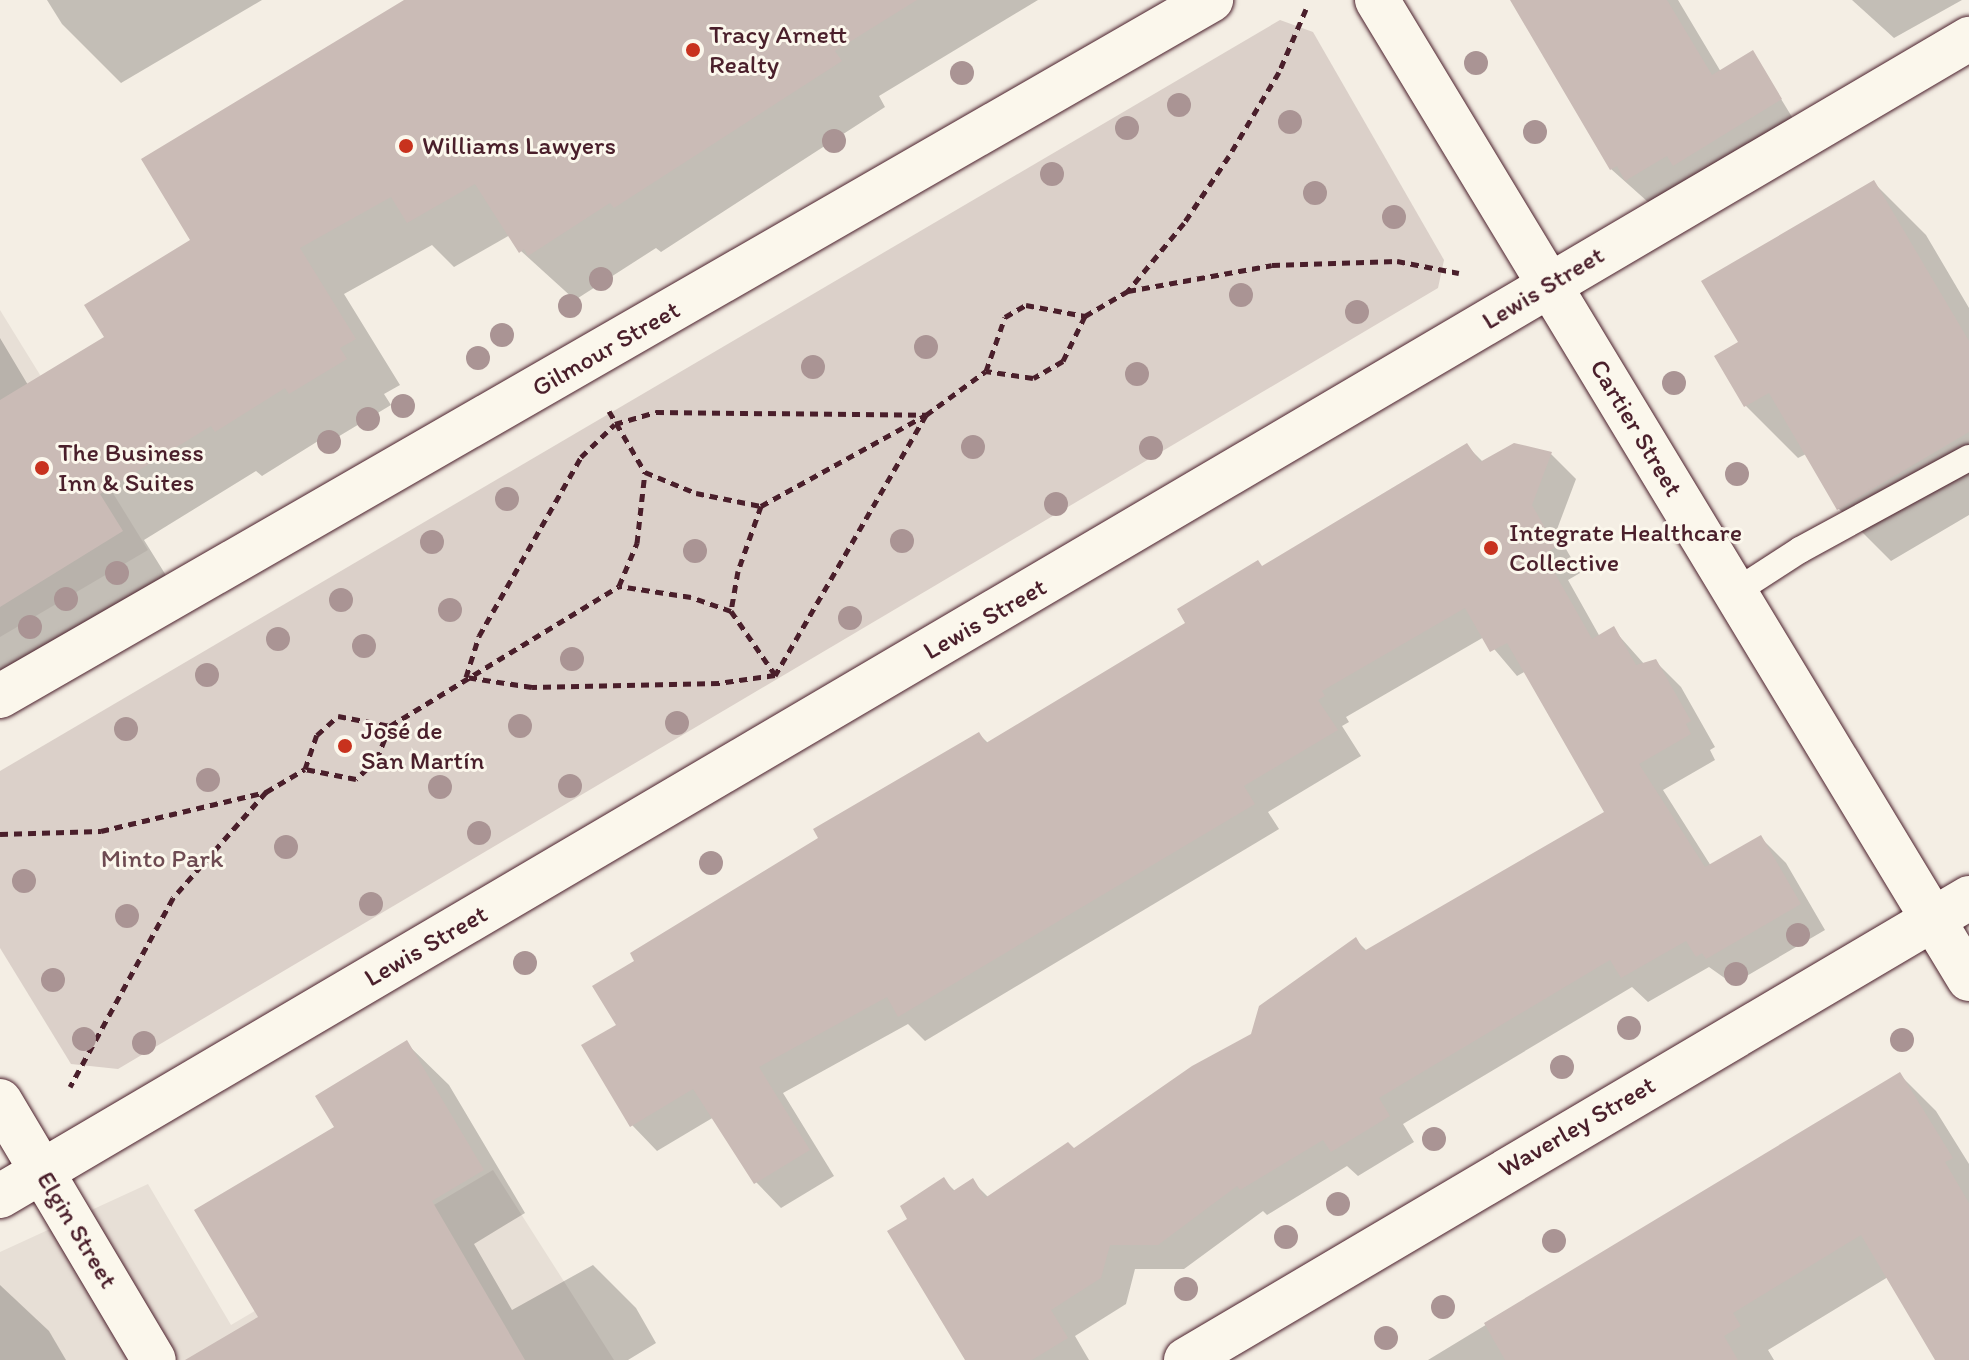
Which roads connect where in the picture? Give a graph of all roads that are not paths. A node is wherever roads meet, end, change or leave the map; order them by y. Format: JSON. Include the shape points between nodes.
{"nodes":[{"id":1,"x":1211,"y":0,"type":"edge"},
{"id":2,"x":1377,"y":0,"type":"edge"},
{"id":3,"x":1969,"y":39,"type":"edge"},
{"id":4,"x":1550,"y":283,"type":"junction"},
{"id":5,"x":1969,"y":458,"type":"edge"},
{"id":6,"x":1735,"y":592,"type":"junction"},
{"id":7,"x":0,"y":696,"type":"edge"},
{"id":8,"x":1951,"y":909,"type":"edge"},
{"id":9,"x":1969,"y":979,"type":"edge"},
{"id":10,"x":0,"y":1101,"type":"edge"},
{"id":11,"x":42,"y":1172,"type":"junction"},
{"id":12,"x":0,"y":1196,"type":"edge"},
{"id":13,"x":154,"y":1360,"type":"edge"},
{"id":14,"x":1186,"y":1360,"type":"edge"}],
"edges":[{"from":1,"to":7,"type":"street","name":"Gilmour Street"},
{"from":2,"to":4,"type":"street","name":"Cartier Street"},
{"from":3,"to":4,"type":"street","name":"Lewis Street"},
{"from":4,"to":6,"type":"street","name":"Cartier Street"},
{"from":4,"to":11,"type":"street","name":"Lewis Street"},
{"from":5,"to":6,"type":"lane","via":[[1800,550]]},
{"from":6,"to":8,"type":"street","name":"Cartier Street"},
{"from":8,"to":9,"type":"street","name":"Cartier Street"},
{"from":8,"to":14,"type":"street","name":"Waverley Street"},
{"from":10,"to":11,"type":"street","name":"Elgin Street"},
{"from":11,"to":12,"type":"street","name":"Lewis Street"},
{"from":11,"to":13,"type":"street","name":"Elgin Street"}]}
